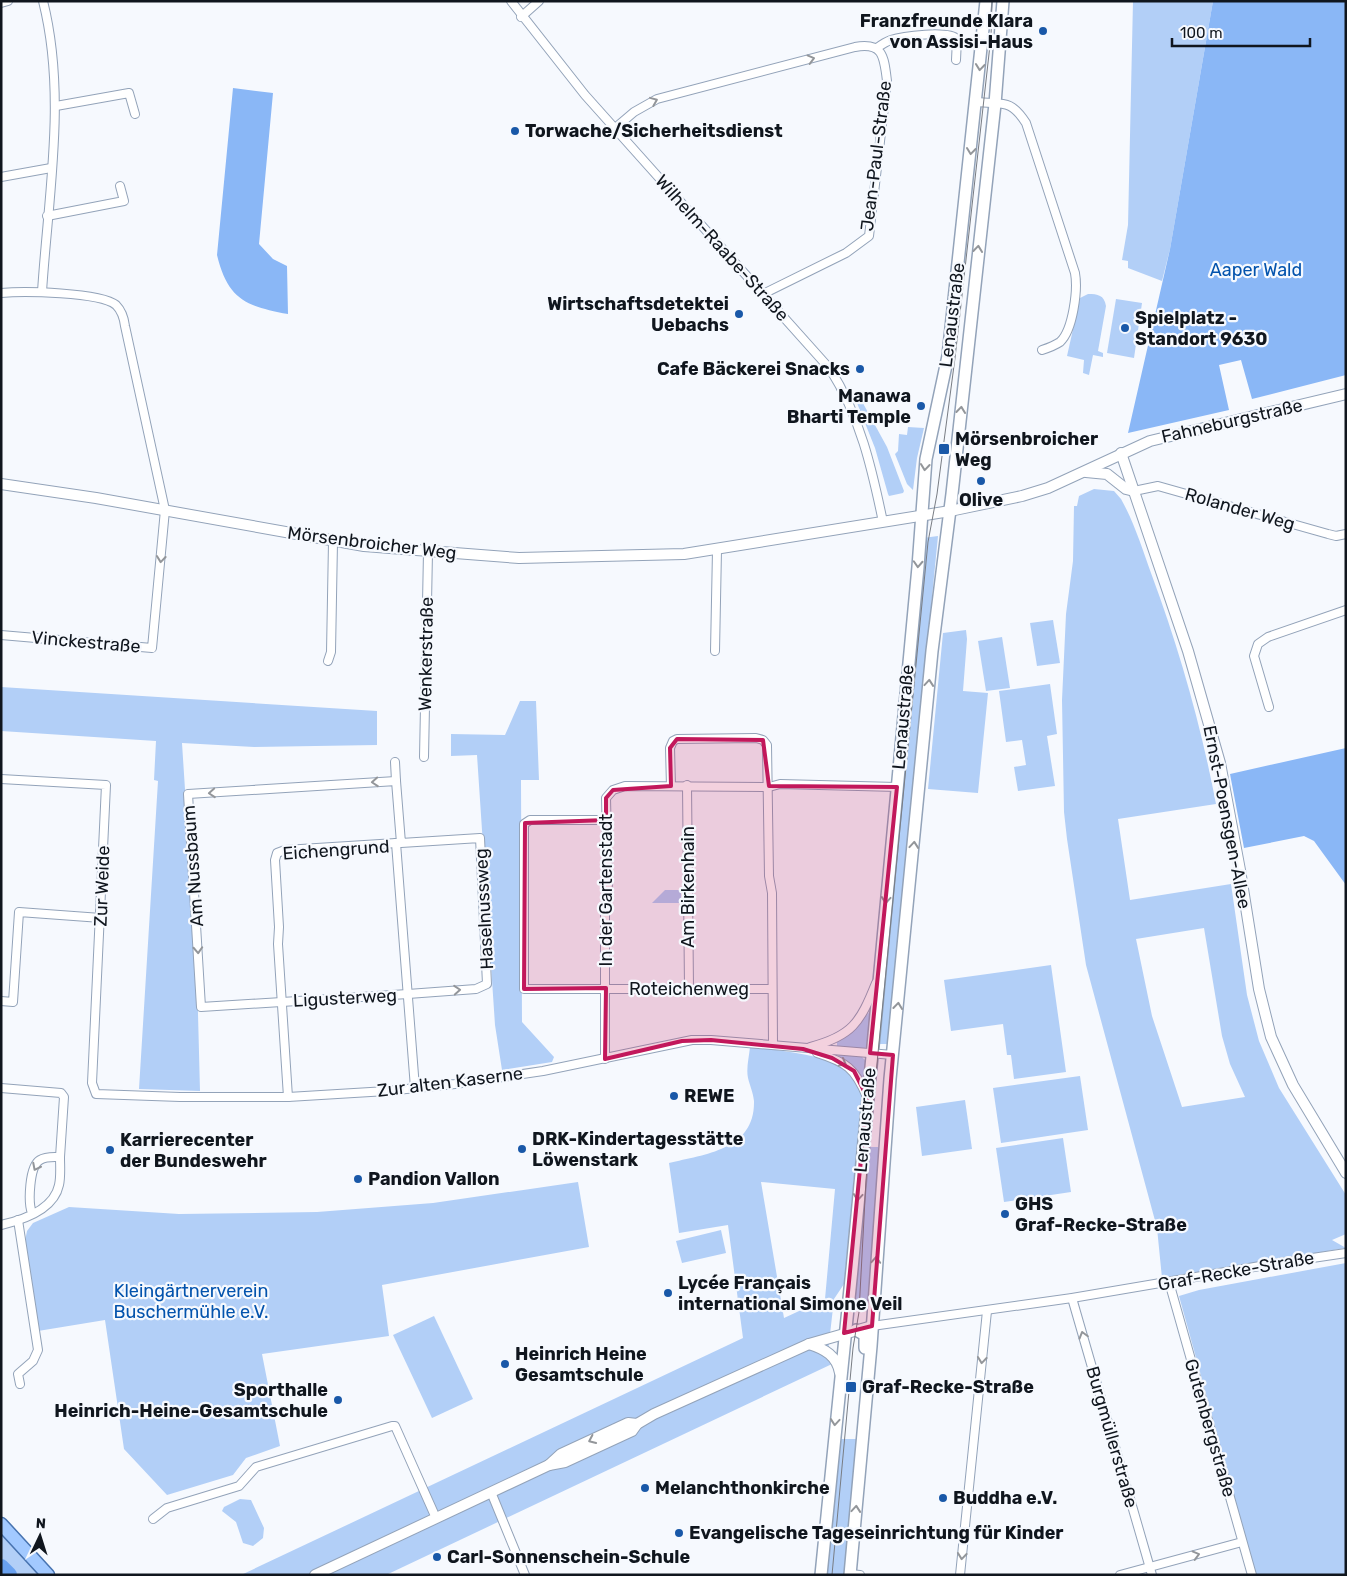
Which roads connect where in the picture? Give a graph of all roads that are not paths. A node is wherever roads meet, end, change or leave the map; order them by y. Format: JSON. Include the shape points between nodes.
{"nodes":[{"id":1,"x":8,"y":1,"type":"edge"},
{"id":2,"x":44,"y":1,"type":"edge"},
{"id":3,"x":511,"y":1,"type":"edge"},
{"id":4,"x":539,"y":1,"type":"edge"},
{"id":5,"x":986,"y":1,"type":"edge"},
{"id":6,"x":1003,"y":1,"type":"edge"},
{"id":7,"x":1,"y":3,"type":"edge"},
{"id":8,"x":521,"y":17,"type":"junction"},
{"id":9,"x":877,"y":48,"type":"junction"},
{"id":10,"x":956,"y":60,"type":"dead end"},
{"id":11,"x":977,"y":102,"type":"junction"},
{"id":12,"x":995,"y":104,"type":"junction"},
{"id":13,"x":56,"y":106,"type":"junction"},
{"id":14,"x":135,"y":114,"type":"dead end"},
{"id":15,"x":614,"y":129,"type":"junction"},
{"id":16,"x":51,"y":168,"type":"junction"},
{"id":17,"x":1,"y":177,"type":"edge"},
{"id":18,"x":120,"y":186,"type":"dead end"},
{"id":19,"x":47,"y":216,"type":"junction"},
{"id":20,"x":42,"y":292,"type":"junction"},
{"id":21,"x":1,"y":293,"type":"edge"},
{"id":22,"x":763,"y":294,"type":"junction"},
{"id":23,"x":1042,"y":350,"type":"dead end"},
{"id":24,"x":1346,"y":394,"type":"edge"},
{"id":25,"x":1121,"y":453,"type":"junction"},
{"id":26,"x":1085,"y":472,"type":"junction"},
{"id":27,"x":1,"y":484,"type":"edge"},
{"id":28,"x":1134,"y":491,"type":"junction"},
{"id":29,"x":166,"y":510,"type":"junction"},
{"id":30,"x":950,"y":511,"type":"junction"},
{"id":31,"x":920,"y":516,"type":"junction"},
{"id":32,"x":883,"y":522,"type":"junction"},
{"id":33,"x":1345,"y":536,"type":"edge"},
{"id":34,"x":333,"y":542,"type":"junction"},
{"id":35,"x":717,"y":550,"type":"junction"},
{"id":36,"x":428,"y":552,"type":"junction"},
{"id":37,"x":1346,"y":610,"type":"edge"},
{"id":38,"x":1,"y":635,"type":"edge"},
{"id":39,"x":716,"y":650,"type":"dead end"},
{"id":40,"x":328,"y":661,"type":"dead end"},
{"id":41,"x":1270,"y":707,"type":"dead end"},
{"id":42,"x":424,"y":757,"type":"dead end"},
{"id":43,"x":395,"y":762,"type":"dead end"},
{"id":44,"x":1,"y":779,"type":"edge"},
{"id":45,"x":396,"y":781,"type":"junction"},
{"id":46,"x":671,"y":786,"type":"junction"},
{"id":47,"x":688,"y":786,"type":"junction"},
{"id":48,"x":769,"y":787,"type":"junction"},
{"id":49,"x":897,"y":787,"type":"junction"},
{"id":50,"x":606,"y":820,"type":"junction"},
{"id":51,"x":399,"y":843,"type":"junction"},
{"id":52,"x":101,"y":918,"type":"junction"},
{"id":53,"x":879,"y":974,"type":"junction"},
{"id":54,"x":606,"y":988,"type":"junction"},
{"id":55,"x":689,"y":988,"type":"junction"},
{"id":56,"x":772,"y":989,"type":"junction"},
{"id":57,"x":408,"y":994,"type":"junction"},
{"id":58,"x":1,"y":1001,"type":"edge"},
{"id":59,"x":282,"y":1002,"type":"junction"},
{"id":60,"x":773,"y":1045,"type":"junction"},
{"id":61,"x":803,"y":1049,"type":"junction"},
{"id":62,"x":870,"y":1053,"type":"junction"},
{"id":63,"x":893,"y":1055,"type":"junction"},
{"id":64,"x":605,"y":1059,"type":"junction"},
{"id":65,"x":1,"y":1088,"type":"edge"},
{"id":66,"x":415,"y":1088,"type":"junction"},
{"id":67,"x":94,"y":1092,"type":"joint"},
{"id":68,"x":288,"y":1097,"type":"junction"},
{"id":69,"x":867,"y":1097,"type":"junction"},
{"id":70,"x":60,"y":1157,"type":"junction"},
{"id":71,"x":1346,"y":1173,"type":"edge"},
{"id":72,"x":32,"y":1213,"type":"junction"},
{"id":73,"x":18,"y":1220,"type":"junction"},
{"id":74,"x":1,"y":1225,"type":"edge"},
{"id":75,"x":1343,"y":1252,"type":"edge"},
{"id":76,"x":1169,"y":1282,"type":"junction"},
{"id":77,"x":1072,"y":1298,"type":"junction"},
{"id":78,"x":987,"y":1311,"type":"junction"},
{"id":79,"x":872,"y":1326,"type":"junction"},
{"id":80,"x":856,"y":1330,"type":"junction"},
{"id":81,"x":844,"y":1333,"type":"junction"},
{"id":82,"x":808,"y":1344,"type":"junction"},
{"id":83,"x":868,"y":1364,"type":"junction"},
{"id":84,"x":840,"y":1373,"type":"junction"},
{"id":85,"x":20,"y":1384,"type":"dead end"},
{"id":86,"x":492,"y":1492,"type":"junction"},
{"id":87,"x":436,"y":1518,"type":"junction"},
{"id":88,"x":153,"y":1519,"type":"dead end"},
{"id":89,"x":1,"y":1524,"type":"edge"},
{"id":90,"x":1242,"y":1542,"type":"junction"},
{"id":91,"x":1151,"y":1571,"type":"edge"},
{"id":92,"x":854,"y":1574,"type":"edge"},
{"id":93,"x":48,"y":1575,"type":"edge"},
{"id":94,"x":315,"y":1575,"type":"edge"},
{"id":95,"x":525,"y":1575,"type":"edge"},
{"id":96,"x":821,"y":1575,"type":"edge"},
{"id":97,"x":960,"y":1575,"type":"edge"},
{"id":98,"x":1120,"y":1575,"type":"edge"},
{"id":99,"x":1252,"y":1575,"type":"edge"}],
"edges":[{"from":1,"to":7,"type":"street"},
{"from":2,"to":13,"type":"street","via":[[52,36]]},
{"from":3,"to":8,"type":"street","name":"Wilhelm-Raabe-Straße"},
{"from":4,"to":8,"type":"street"},
{"from":5,"to":11,"type":"main road","name":"Lenaustraße","one_way":true},
{"from":6,"to":12,"type":"main road","name":"Lenaustraße"},
{"from":8,"to":15,"type":"street","name":"Wilhelm-Raabe-Straße"},
{"from":9,"to":10,"type":"street","via":[[900,38],[950,35],[957,39]]},
{"from":15,"to":9,"type":"street","one_way":true,"via":[[657,99],[855,47],[868,45]]},
{"from":9,"to":22,"type":"street","name":"Jean-Paul-Straße","via":[[887,81],[871,232],[865,241]]},
{"from":11,"to":12,"type":"street"},
{"from":11,"to":31,"type":"main road","name":"Lenaustraße","one_way":true,"via":[[948,356],[926,459]]},
{"from":12,"to":23,"type":"street","via":[[1009,104],[1026,123],[1077,282],[1065,336],[1054,346]]},
{"from":30,"to":12,"type":"main road","name":"Lenaustraße","one_way":true},
{"from":13,"to":14,"type":"street","via":[[129,93]]},
{"from":13,"to":16,"type":"street"},
{"from":15,"to":22,"type":"street","name":"Wilhelm-Raabe-Straße"},
{"from":16,"to":17,"type":"street"},
{"from":16,"to":19,"type":"street"},
{"from":18,"to":19,"type":"street","via":[[124,201]]},
{"from":19,"to":20,"type":"street"},
{"from":20,"to":21,"type":"street"},
{"from":20,"to":29,"type":"street","via":[[106,300],[115,304],[123,316]]},
{"from":22,"to":32,"type":"street","name":"Wilhelm-Raabe-Straße","via":[[820,355],[841,386],[862,434]]},
{"from":24,"to":25,"type":"street","name":"Fahneburgstraße","via":[[1162,438]]},
{"from":25,"to":26,"type":"street","name":"Mörsenbroicher Weg"},
{"from":25,"to":28,"type":"street","name":"Ernst-Poensgen-Allee"},
{"from":26,"to":28,"type":"street","via":[[1107,474],[1126,489]]},
{"from":26,"to":30,"type":"street","name":"Mörsenbroicher Weg","via":[[1034,493]]},
{"from":27,"to":29,"type":"street","name":"Mörsenbroicher Weg"},
{"from":28,"to":33,"type":"street","name":"Rolander Weg","via":[[1158,486]]},
{"from":28,"to":71,"type":"street","name":"Ernst-Poensgen-Allee","via":[[1191,659],[1220,763],[1259,989],[1271,1037],[1293,1085]]},
{"from":29,"to":34,"type":"street","name":"Mörsenbroicher Weg"},
{"from":29,"to":38,"type":"street","name":"Vinckestraße","one_way":true,"via":[[152,648]]},
{"from":30,"to":31,"type":"street","name":"Mörsenbroicher Weg"},
{"from":63,"to":30,"type":"main road","name":"Lenaustraße","one_way":true,"via":[[932,651]]},
{"from":31,"to":32,"type":"street","name":"Mörsenbroicher Weg"},
{"from":31,"to":49,"type":"main road","name":"Lenaustraße","one_way":true},
{"from":32,"to":35,"type":"street","name":"Mörsenbroicher Weg"},
{"from":34,"to":36,"type":"street","name":"Mörsenbroicher Weg"},
{"from":34,"to":40,"type":"street","via":[[331,652]]},
{"from":35,"to":36,"type":"street","name":"Mörsenbroicher Weg","via":[[684,554],[519,558]]},
{"from":35,"to":39,"type":"street"},
{"from":36,"to":42,"type":"street","name":"Wenkerstraße"},
{"from":37,"to":41,"type":"street","via":[[1268,637],[1258,644],[1254,656]]},
{"from":43,"to":45,"type":"street"},
{"from":44,"to":52,"type":"street","name":"Zur Weide","via":[[106,785]]},
{"from":45,"to":51,"type":"street"},
{"from":45,"to":59,"type":"street","name":"Am Nussbaum","one_way":true,"via":[[188,794],[201,1006]]},
{"from":46,"to":47,"type":"street","name":"In der Gartenstadt"},
{"from":46,"to":48,"type":"street","via":[[670,748],[673,741],[682,738],[756,738],[766,745]]},
{"from":46,"to":50,"type":"street","name":"In der Gartenstadt","via":[[625,786],[613,790],[606,798]]},
{"from":47,"to":48,"type":"street","name":"In der Gartenstadt"},
{"from":47,"to":55,"type":"street","name":"Am Birkenhain"},
{"from":48,"to":49,"type":"street","name":"In der Gartenstadt","via":[[818,784]]},
{"from":48,"to":56,"type":"street"},
{"from":49,"to":53,"type":"main road","name":"Lenaustraße","one_way":true},
{"from":50,"to":54,"type":"street","name":"In der Gartenstadt"},
{"from":50,"to":54,"type":"street","name":"Roteichenweg","via":[[530,820],[525,823],[524,989]]},
{"from":51,"to":57,"type":"street","name":"Eichengrund"},
{"from":57,"to":51,"type":"street","name":"Haselnussweg","one_way":true,"via":[[476,989],[488,984],[480,838]]},
{"from":51,"to":59,"type":"street","name":"Eichengrund","via":[[277,853]]},
{"from":52,"to":58,"type":"street","via":[[19,912],[13,1002]]},
{"from":52,"to":67,"type":"street","name":"Zur Weide"},
{"from":53,"to":61,"type":"street","name":"Zur alten Kaserne","via":[[856,1024],[832,1041]]},
{"from":53,"to":62,"type":"main road","name":"Lenaustraße"},
{"from":54,"to":55,"type":"street","name":"Roteichenweg"},
{"from":54,"to":64,"type":"street","name":"In der Gartenstadt"},
{"from":55,"to":56,"type":"street","name":"Roteichenweg"},
{"from":56,"to":60,"type":"street"},
{"from":57,"to":59,"type":"street","name":"Ligusterweg"},
{"from":57,"to":66,"type":"street","name":"Eichengrund"},
{"from":59,"to":68,"type":"street","name":"Eichengrund"},
{"from":60,"to":61,"type":"street","name":"Zur alten Kaserne"},
{"from":60,"to":64,"type":"street","name":"Zur alten Kaserne","via":[[692,1040]]},
{"from":61,"to":62,"type":"street","name":"Zur alten Kaserne"},
{"from":61,"to":69,"type":"street","name":"Zur alten Kaserne","one_way":true,"via":[[848,1066],[860,1079]]},
{"from":62,"to":63,"type":"street","name":"Zur alten Kaserne"},
{"from":62,"to":69,"type":"main road","name":"Lenaustraße"},
{"from":79,"to":63,"type":"main road","name":"Lenaustraße","one_way":true},
{"from":64,"to":66,"type":"street","name":"Zur alten Kaserne"},
{"from":65,"to":70,"type":"street","via":[[61,1093],[64,1097]]},
{"from":66,"to":68,"type":"street","name":"Zur alten Kaserne"},
{"from":67,"to":68,"type":"street","name":"Zur alten Kaserne","via":[[180,1097]]},
{"from":69,"to":81,"type":"main road","name":"Lenaustraße","one_way":true},
{"from":70,"to":72,"type":"street","via":[[56,1194],[45,1207]]},
{"from":70,"to":72,"type":"street","one_way":true,"via":[[46,1158],[37,1162],[33,1169],[29,1205]]},
{"from":72,"to":73,"type":"street"},
{"from":73,"to":74,"type":"street"},
{"from":73,"to":85,"type":"street","via":[[38,1350],[33,1361],[18,1374]]},
{"from":75,"to":76,"type":"street","name":"Graf-Recke-Straße"},
{"from":76,"to":77,"type":"street","name":"Graf-Recke-Straße"},
{"from":76,"to":90,"type":"street","name":"Gutenbergstraße"},
{"from":77,"to":78,"type":"street","name":"Graf-Recke-Straße"},
{"from":91,"to":77,"type":"street","name":"Burgmüllerstraße","one_way":true},
{"from":78,"to":79,"type":"street","name":"Graf-Recke-Straße"},
{"from":78,"to":97,"type":"street","one_way":true},
{"from":79,"to":80,"type":"street","name":"Graf-Recke-Straße"},
{"from":79,"to":83,"type":"main road","name":"Lenaustraße"},
{"from":80,"to":81,"type":"street","name":"Graf-Recke-Straße"},
{"from":80,"to":83,"type":"main road","via":[[866,1337]]},
{"from":81,"to":82,"type":"street","name":"Graf-Recke-Straße"},
{"from":81,"to":84,"type":"main road","name":"Lenaustraße"},
{"from":82,"to":84,"type":"street","via":[[830,1354]]},
{"from":82,"to":86,"type":"street","name":"Graf-Recke-Straße","via":[[637,1424],[628,1423],[569,1450],[549,1465]]},
{"from":92,"to":83,"type":"main road","one_way":true},
{"from":84,"to":96,"type":"main road","name":"Lenaustraße","one_way":true},
{"from":86,"to":87,"type":"street","name":"Graf-Recke-Straße"},
{"from":86,"to":95,"type":"street"},
{"from":87,"to":88,"type":"street","via":[[395,1426],[392,1426],[256,1467],[239,1486],[166,1508]]},
{"from":87,"to":94,"type":"street","name":"Graf-Recke-Straße"},
{"from":89,"to":93,"type":"main road"},
{"from":91,"to":90,"type":"street","one_way":true},
{"from":90,"to":99,"type":"street","name":"Gutenbergstraße"},
{"from":91,"to":98,"type":"street"}]}
